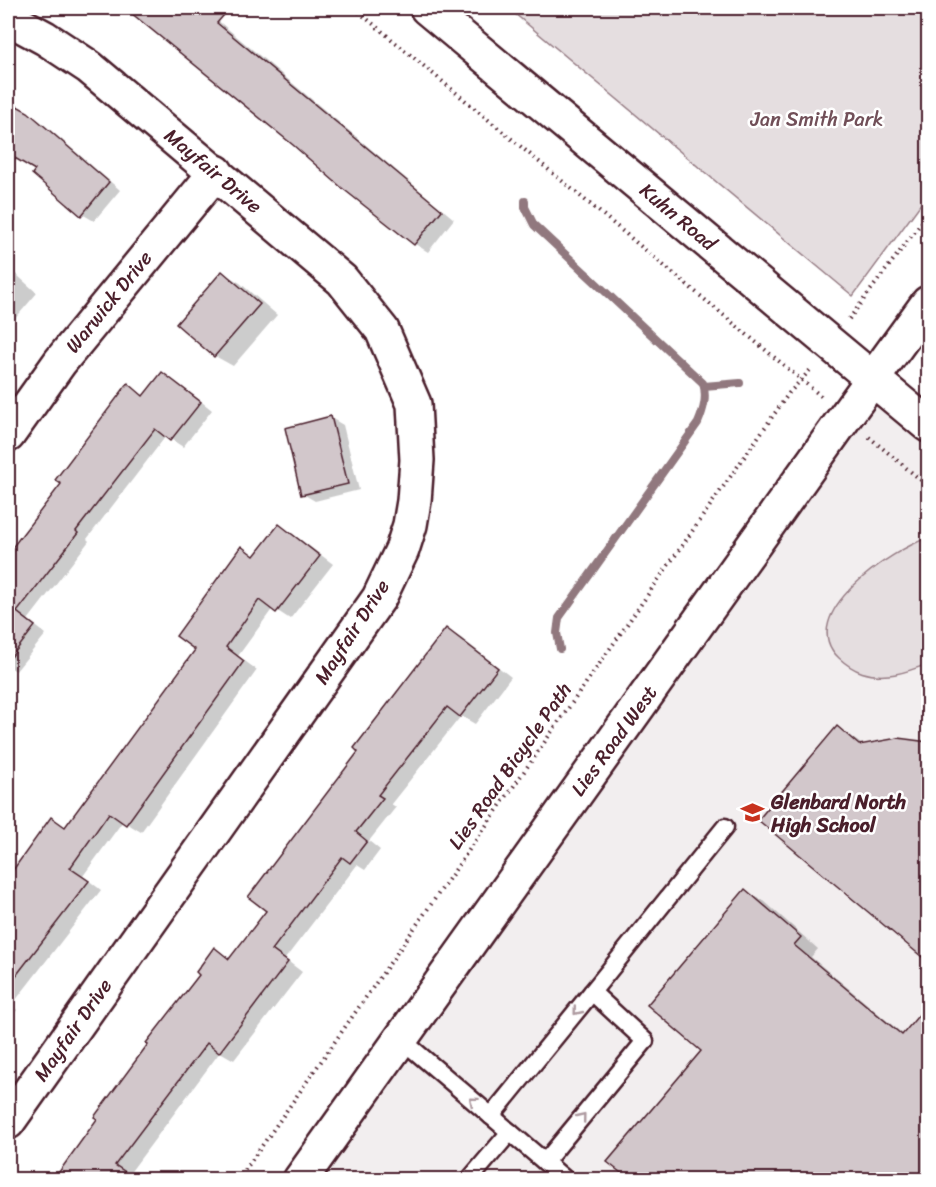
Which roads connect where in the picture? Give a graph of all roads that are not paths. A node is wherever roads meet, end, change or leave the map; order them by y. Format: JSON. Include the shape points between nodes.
{"nodes":[{"id":1,"x":427,"y":8,"type":"edge"},
{"id":2,"x":8,"y":18,"type":"edge"},
{"id":3,"x":216,"y":172,"type":"junction"},
{"id":4,"x":928,"y":303,"type":"edge"},
{"id":5,"x":873,"y":379,"type":"junction"},
{"id":6,"x":928,"y":425,"type":"edge"},
{"id":7,"x":8,"y":435,"type":"edge"},
{"id":8,"x":725,"y":827,"type":"dead end"},
{"id":9,"x":592,"y":993,"type":"junction"},
{"id":10,"x":401,"y":1039,"type":"junction"},
{"id":11,"x":492,"y":1116,"type":"junction"},
{"id":12,"x":8,"y":1122,"type":"edge"},
{"id":13,"x":510,"y":1132,"type":"junction"},
{"id":14,"x":545,"y":1162,"type":"junction"},
{"id":15,"x":300,"y":1179,"type":"edge"},
{"id":16,"x":469,"y":1179,"type":"edge"},
{"id":17,"x":566,"y":1179,"type":"edge"}],
"edges":[{"from":1,"to":5,"type":"street","name":"Kuhn Road"},
{"from":2,"to":3,"type":"street","name":"Mayfair Drive","via":[[89,67]]},
{"from":3,"to":7,"type":"street","name":"Warwick Drive","via":[[60,362]]},
{"from":3,"to":12,"type":"street","name":"Mayfair Drive","via":[[342,280],[382,330],[414,404],[417,460],[410,525],[379,598]]},
{"from":4,"to":5,"type":"street","name":"Lies Road West"},
{"from":5,"to":6,"type":"street","name":"Kuhn Road"},
{"from":5,"to":10,"type":"street","name":"Lies Road West"},
{"from":8,"to":9,"type":"lane"},
{"from":9,"to":11,"type":"lane","one_way":true},
{"from":14,"to":9,"type":"lane","one_way":true,"via":[[645,1041]]},
{"from":11,"to":10,"type":"lane","one_way":true},
{"from":10,"to":15,"type":"street","name":"Lies Road West"},
{"from":11,"to":13,"type":"lane"},
{"from":13,"to":14,"type":"lane"},
{"from":13,"to":16,"type":"lane"},
{"from":14,"to":17,"type":"lane"}]}
